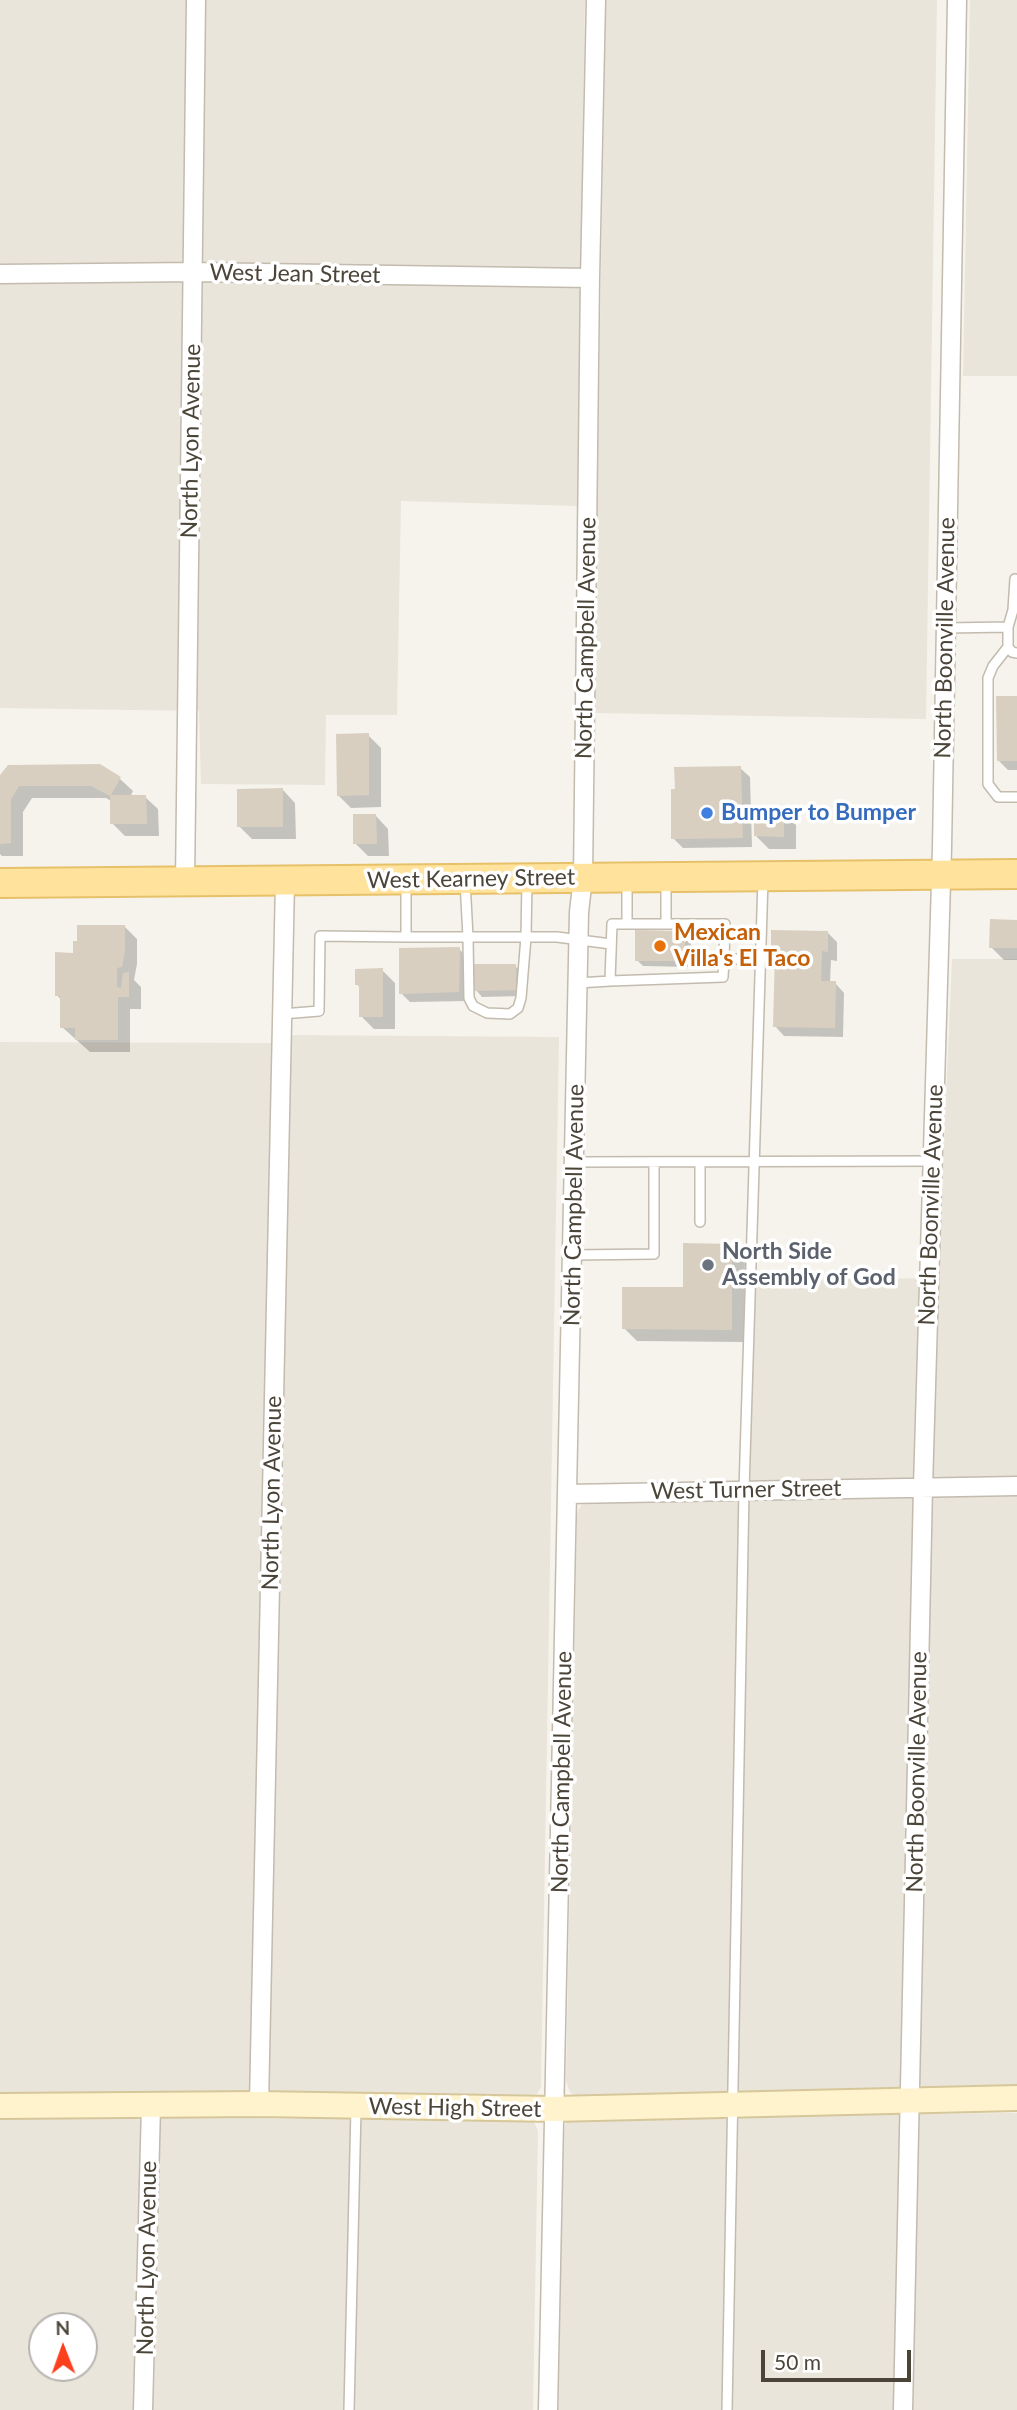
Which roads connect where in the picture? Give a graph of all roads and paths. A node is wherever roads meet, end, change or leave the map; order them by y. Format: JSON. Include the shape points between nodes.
{"nodes":[{"id":1,"x":196,"y":0,"type":"edge"},
{"id":2,"x":596,"y":0,"type":"edge"},
{"id":3,"x":957,"y":0,"type":"edge"},
{"id":4,"x":194,"y":272,"type":"junction"},
{"id":5,"x":0,"y":274,"type":"edge"},
{"id":6,"x":590,"y":278,"type":"junction"},
{"id":7,"x":1015,"y":579,"type":"dead end"},
{"id":8,"x":1008,"y":627,"type":"junction"},
{"id":9,"x":946,"y":628,"type":"junction"},
{"id":10,"x":1008,"y":647,"type":"junction"},
{"id":11,"x":1017,"y":653,"type":"edge"},
{"id":12,"x":1017,"y":797,"type":"edge"},
{"id":13,"x":941,"y":874,"type":"junction"},
{"id":14,"x":1017,"y":874,"type":"edge"},
{"id":15,"x":763,"y":876,"type":"junction"},
{"id":16,"x":627,"y":877,"type":"junction"},
{"id":17,"x":666,"y":877,"type":"junction"},
{"id":18,"x":527,"y":878,"type":"junction"},
{"id":19,"x":583,"y":878,"type":"junction"},
{"id":20,"x":465,"y":879,"type":"junction"},
{"id":21,"x":406,"y":880,"type":"junction"},
{"id":22,"x":185,"y":881,"type":"junction"},
{"id":23,"x":285,"y":881,"type":"junction"},
{"id":24,"x":0,"y":883,"type":"edge"},
{"id":25,"x":627,"y":924,"type":"junction"},
{"id":26,"x":666,"y":924,"type":"junction"},
{"id":27,"x":406,"y":936,"type":"junction"},
{"id":28,"x":468,"y":937,"type":"junction"},
{"id":29,"x":526,"y":937,"type":"junction"},
{"id":30,"x":579,"y":940,"type":"junction"},
{"id":31,"x":611,"y":944,"type":"junction"},
{"id":32,"x":724,"y":959,"type":"junction"},
{"id":33,"x":761,"y":959,"type":"junction"},
{"id":34,"x":610,"y":981,"type":"junction"},
{"id":35,"x":578,"y":983,"type":"junction"},
{"id":36,"x":282,"y":1014,"type":"junction"},
{"id":37,"x":700,"y":1161,"type":"junction"},
{"id":38,"x":754,"y":1161,"type":"junction"},
{"id":39,"x":933,"y":1161,"type":"junction"},
{"id":40,"x":575,"y":1162,"type":"junction"},
{"id":41,"x":654,"y":1162,"type":"junction"},
{"id":42,"x":700,"y":1222,"type":"dead end"},
{"id":43,"x":573,"y":1255,"type":"junction"},
{"id":44,"x":1017,"y":1486,"type":"edge"},
{"id":45,"x":923,"y":1487,"type":"junction"},
{"id":46,"x":744,"y":1490,"type":"junction"},
{"id":47,"x":568,"y":1494,"type":"junction"},
{"id":48,"x":1017,"y":2098,"type":"edge"},
{"id":49,"x":909,"y":2099,"type":"junction"},
{"id":50,"x":259,"y":2104,"type":"junction"},
{"id":51,"x":733,"y":2104,"type":"junction"},
{"id":52,"x":0,"y":2106,"type":"edge"},
{"id":53,"x":151,"y":2106,"type":"junction"},
{"id":54,"x":356,"y":2106,"type":"junction"},
{"id":55,"x":554,"y":2109,"type":"junction"},
{"id":56,"x":143,"y":2410,"type":"edge"},
{"id":57,"x":349,"y":2410,"type":"edge"},
{"id":58,"x":548,"y":2410,"type":"edge"},
{"id":59,"x":727,"y":2410,"type":"edge"},
{"id":60,"x":903,"y":2410,"type":"edge"}],
"edges":[{"from":1,"to":4,"type":"street","name":"North Lyon Avenue"},
{"from":2,"to":6,"type":"street","name":"North Campbell Avenue"},
{"from":3,"to":9,"type":"street","name":"North Boonville Avenue"},
{"from":4,"to":5,"type":"street","name":"West Jean Street"},
{"from":4,"to":6,"type":"street","name":"West Jean Street"},
{"from":4,"to":22,"type":"street","name":"North Lyon Avenue"},
{"from":6,"to":19,"type":"street","name":"North Campbell Avenue"},
{"from":7,"to":8,"type":"lane"},
{"from":8,"to":9,"type":"lane"},
{"from":8,"to":10,"type":"lane"},
{"from":9,"to":13,"type":"street","name":"North Boonville Avenue"},
{"from":10,"to":11,"type":"lane"},
{"from":10,"to":12,"type":"lane","via":[[988,678],[988,784],[998,797]]},
{"from":13,"to":14,"type":"main road","name":"West Kearney Street"},
{"from":13,"to":15,"type":"main road","name":"West Kearney Street"},
{"from":13,"to":39,"type":"street","name":"North Boonville Avenue"},
{"from":15,"to":17,"type":"main road","name":"West Kearney Street"},
{"from":15,"to":33,"type":"lane"},
{"from":16,"to":17,"type":"main road","name":"West Kearney Street"},
{"from":16,"to":19,"type":"main road","name":"West Kearney Street"},
{"from":16,"to":25,"type":"lane"},
{"from":17,"to":26,"type":"lane"},
{"from":18,"to":19,"type":"main road","name":"West Kearney Street"},
{"from":18,"to":20,"type":"main road","name":"West Kearney Street"},
{"from":18,"to":29,"type":"lane"},
{"from":19,"to":30,"type":"street","name":"North Campbell Avenue"},
{"from":20,"to":21,"type":"main road","name":"West Kearney Street"},
{"from":20,"to":28,"type":"lane"},
{"from":21,"to":23,"type":"main road","name":"West Kearney Street"},
{"from":21,"to":27,"type":"lane"},
{"from":22,"to":23,"type":"main road","name":"West Kearney Street"},
{"from":22,"to":24,"type":"main road","name":"West Kearney Street"},
{"from":23,"to":36,"type":"street","name":"North Lyon Avenue"},
{"from":25,"to":26,"type":"lane"},
{"from":25,"to":31,"type":"lane","via":[[612,924]]},
{"from":26,"to":32,"type":"lane","via":[[725,924]]},
{"from":27,"to":28,"type":"lane"},
{"from":27,"to":36,"type":"lane","via":[[320,936],[319,1011]]},
{"from":28,"to":29,"type":"lane"},
{"from":28,"to":29,"type":"lane","via":[[473,1006],[487,1013],[510,1014],[521,998]]},
{"from":29,"to":30,"type":"lane"},
{"from":30,"to":31,"type":"lane"},
{"from":30,"to":35,"type":"street","name":"North Campbell Avenue"},
{"from":31,"to":34,"type":"lane"},
{"from":32,"to":33,"type":"lane"},
{"from":32,"to":34,"type":"lane","via":[[723,978]]},
{"from":33,"to":38,"type":"lane"},
{"from":34,"to":35,"type":"lane"},
{"from":35,"to":40,"type":"street","name":"North Campbell Avenue"},
{"from":36,"to":50,"type":"street","name":"North Lyon Avenue"},
{"from":37,"to":38,"type":"lane"},
{"from":37,"to":41,"type":"lane"},
{"from":37,"to":42,"type":"lane"},
{"from":38,"to":39,"type":"lane"},
{"from":38,"to":46,"type":"lane"},
{"from":39,"to":45,"type":"street","name":"North Boonville Avenue"},
{"from":40,"to":41,"type":"lane"},
{"from":40,"to":43,"type":"street","name":"North Campbell Avenue"},
{"from":41,"to":43,"type":"lane","via":[[654,1254]]},
{"from":43,"to":47,"type":"street","name":"North Campbell Avenue"},
{"from":44,"to":45,"type":"street","name":"West Turner Street"},
{"from":45,"to":46,"type":"street","name":"West Turner Street"},
{"from":45,"to":49,"type":"street","name":"North Boonville Avenue"},
{"from":46,"to":47,"type":"street","name":"West Turner Street"},
{"from":46,"to":51,"type":"lane"},
{"from":47,"to":55,"type":"street","name":"North Campbell Avenue"},
{"from":48,"to":49,"type":"street","name":"West High Street"},
{"from":49,"to":51,"type":"street","name":"West High Street"},
{"from":49,"to":60,"type":"street","name":"North Boonville Avenue"},
{"from":50,"to":53,"type":"street","name":"West High Street"},
{"from":50,"to":54,"type":"street","name":"West High Street"},
{"from":51,"to":55,"type":"street","name":"West High Street"},
{"from":51,"to":59,"type":"lane"},
{"from":52,"to":53,"type":"street","name":"West High Street"},
{"from":53,"to":56,"type":"street","name":"North Lyon Avenue"},
{"from":54,"to":55,"type":"street","name":"West High Street"},
{"from":54,"to":57,"type":"lane"},
{"from":55,"to":58,"type":"street","name":"North Campbell Avenue"}]}
